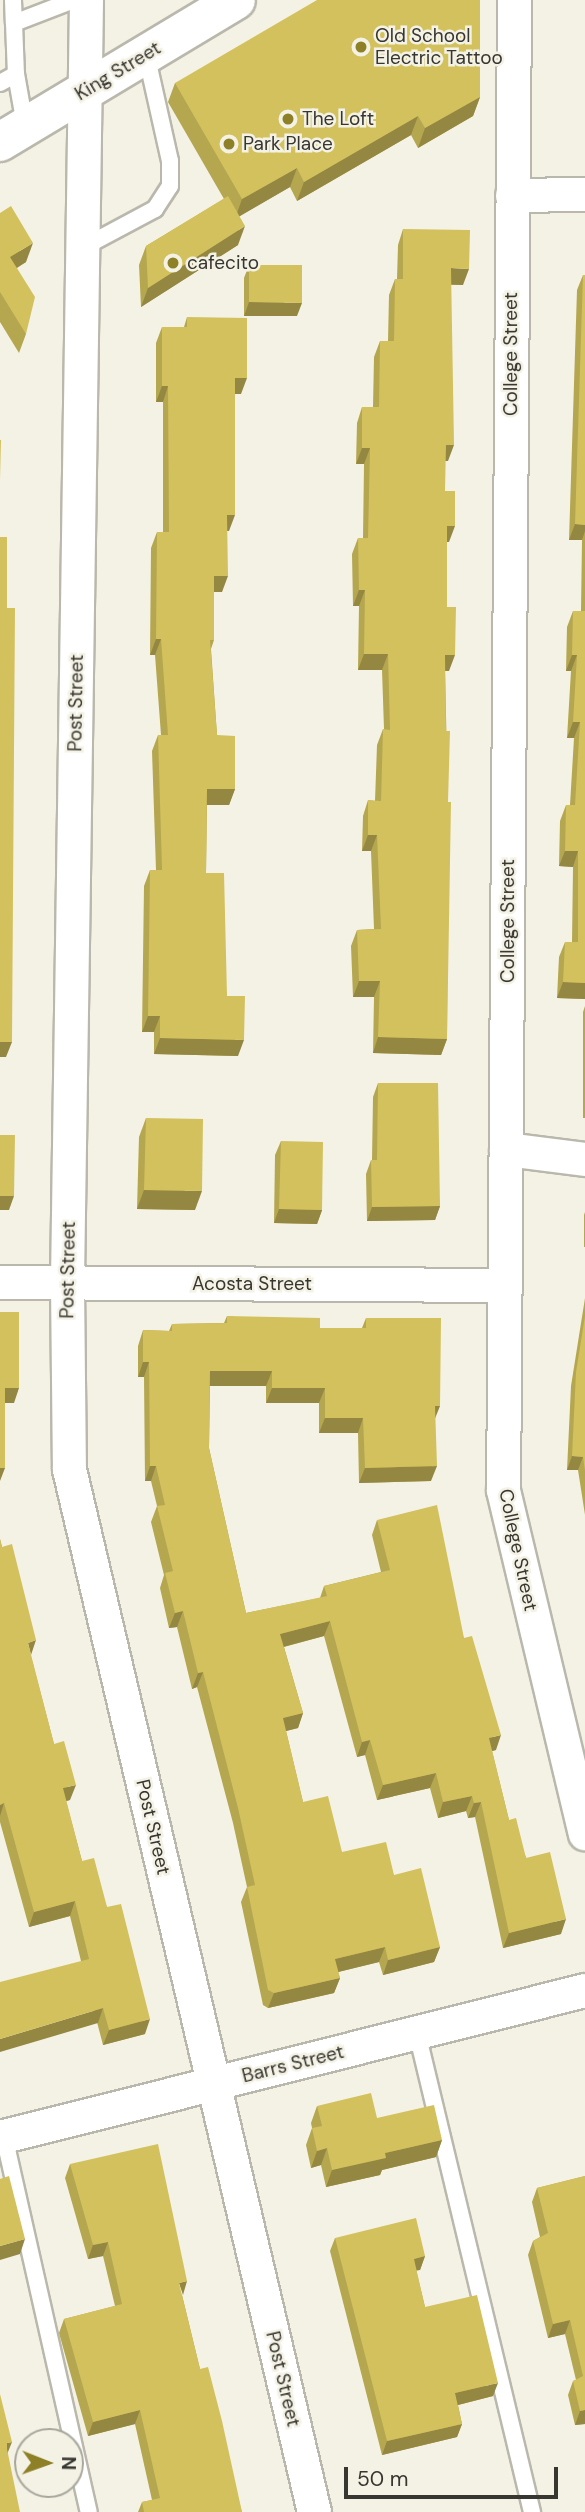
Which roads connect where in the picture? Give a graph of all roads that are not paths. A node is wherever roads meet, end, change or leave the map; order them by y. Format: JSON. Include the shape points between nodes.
{"nodes":[{"id":1,"x":13,"y":0,"type":"edge"},
{"id":2,"x":74,"y":0,"type":"edge"},
{"id":3,"x":86,"y":0,"type":"edge"},
{"id":4,"x":236,"y":0,"type":"edge"},
{"id":5,"x":514,"y":0,"type":"edge"},
{"id":6,"x":14,"y":23,"type":"junction"},
{"id":7,"x":146,"y":54,"type":"junction"},
{"id":8,"x":16,"y":74,"type":"junction"},
{"id":9,"x":0,"y":83,"type":"edge"},
{"id":10,"x":84,"y":91,"type":"junction"},
{"id":11,"x":13,"y":135,"type":"edge"},
{"id":12,"x":585,"y":194,"type":"edge"},
{"id":13,"x":512,"y":195,"type":"junction"},
{"id":14,"x":82,"y":248,"type":"junction"},
{"id":15,"x":506,"y":1149,"type":"junction"},
{"id":16,"x":585,"y":1159,"type":"edge"},
{"id":17,"x":0,"y":1282,"type":"edge"},
{"id":18,"x":67,"y":1283,"type":"junction"},
{"id":19,"x":504,"y":1285,"type":"junction"},
{"id":20,"x":585,"y":1833,"type":"edge"},
{"id":21,"x":585,"y":1990,"type":"edge"},
{"id":22,"x":417,"y":2033,"type":"junction"},
{"id":23,"x":213,"y":2084,"type":"junction"},
{"id":24,"x":2,"y":2136,"type":"edge"},
{"id":25,"x":89,"y":2512,"type":"edge"},
{"id":26,"x":314,"y":2512,"type":"edge"},
{"id":27,"x":532,"y":2512,"type":"edge"}],
"edges":[{"from":1,"to":6,"type":"lane"},
{"from":2,"to":6,"type":"lane"},
{"from":3,"to":10,"type":"street","name":"Post Street"},
{"from":4,"to":7,"type":"main road","name":"King Street"},
{"from":5,"to":13,"type":"street","name":"College Street"},
{"from":6,"to":8,"type":"lane"},
{"from":7,"to":10,"type":"main road","name":"King Street"},
{"from":7,"to":14,"type":"lane","via":[[170,161],[170,186],[155,209]]},
{"from":8,"to":9,"type":"lane"},
{"from":8,"to":11,"type":"lane"},
{"from":10,"to":11,"type":"main road","name":"King Street"},
{"from":10,"to":14,"type":"street","name":"Post Street"},
{"from":12,"to":13,"type":"street"},
{"from":13,"to":15,"type":"street","name":"College Street"},
{"from":14,"to":18,"type":"street","name":"Post Street"},
{"from":15,"to":16,"type":"street"},
{"from":15,"to":19,"type":"street","name":"College Street"},
{"from":17,"to":18,"type":"street","name":"Acosta Street"},
{"from":18,"to":19,"type":"street","name":"Acosta Street"},
{"from":18,"to":23,"type":"street","name":"Post Street","via":[[69,1469]]},
{"from":19,"to":20,"type":"street","name":"College Street","via":[[503,1490]]},
{"from":21,"to":22,"type":"street","name":"Barrs Street"},
{"from":22,"to":23,"type":"street","name":"Barrs Street"},
{"from":22,"to":27,"type":"lane"},
{"from":23,"to":24,"type":"street","name":"Barrs Street"},
{"from":23,"to":26,"type":"street","name":"Post Street"},
{"from":24,"to":25,"type":"lane"}]}
